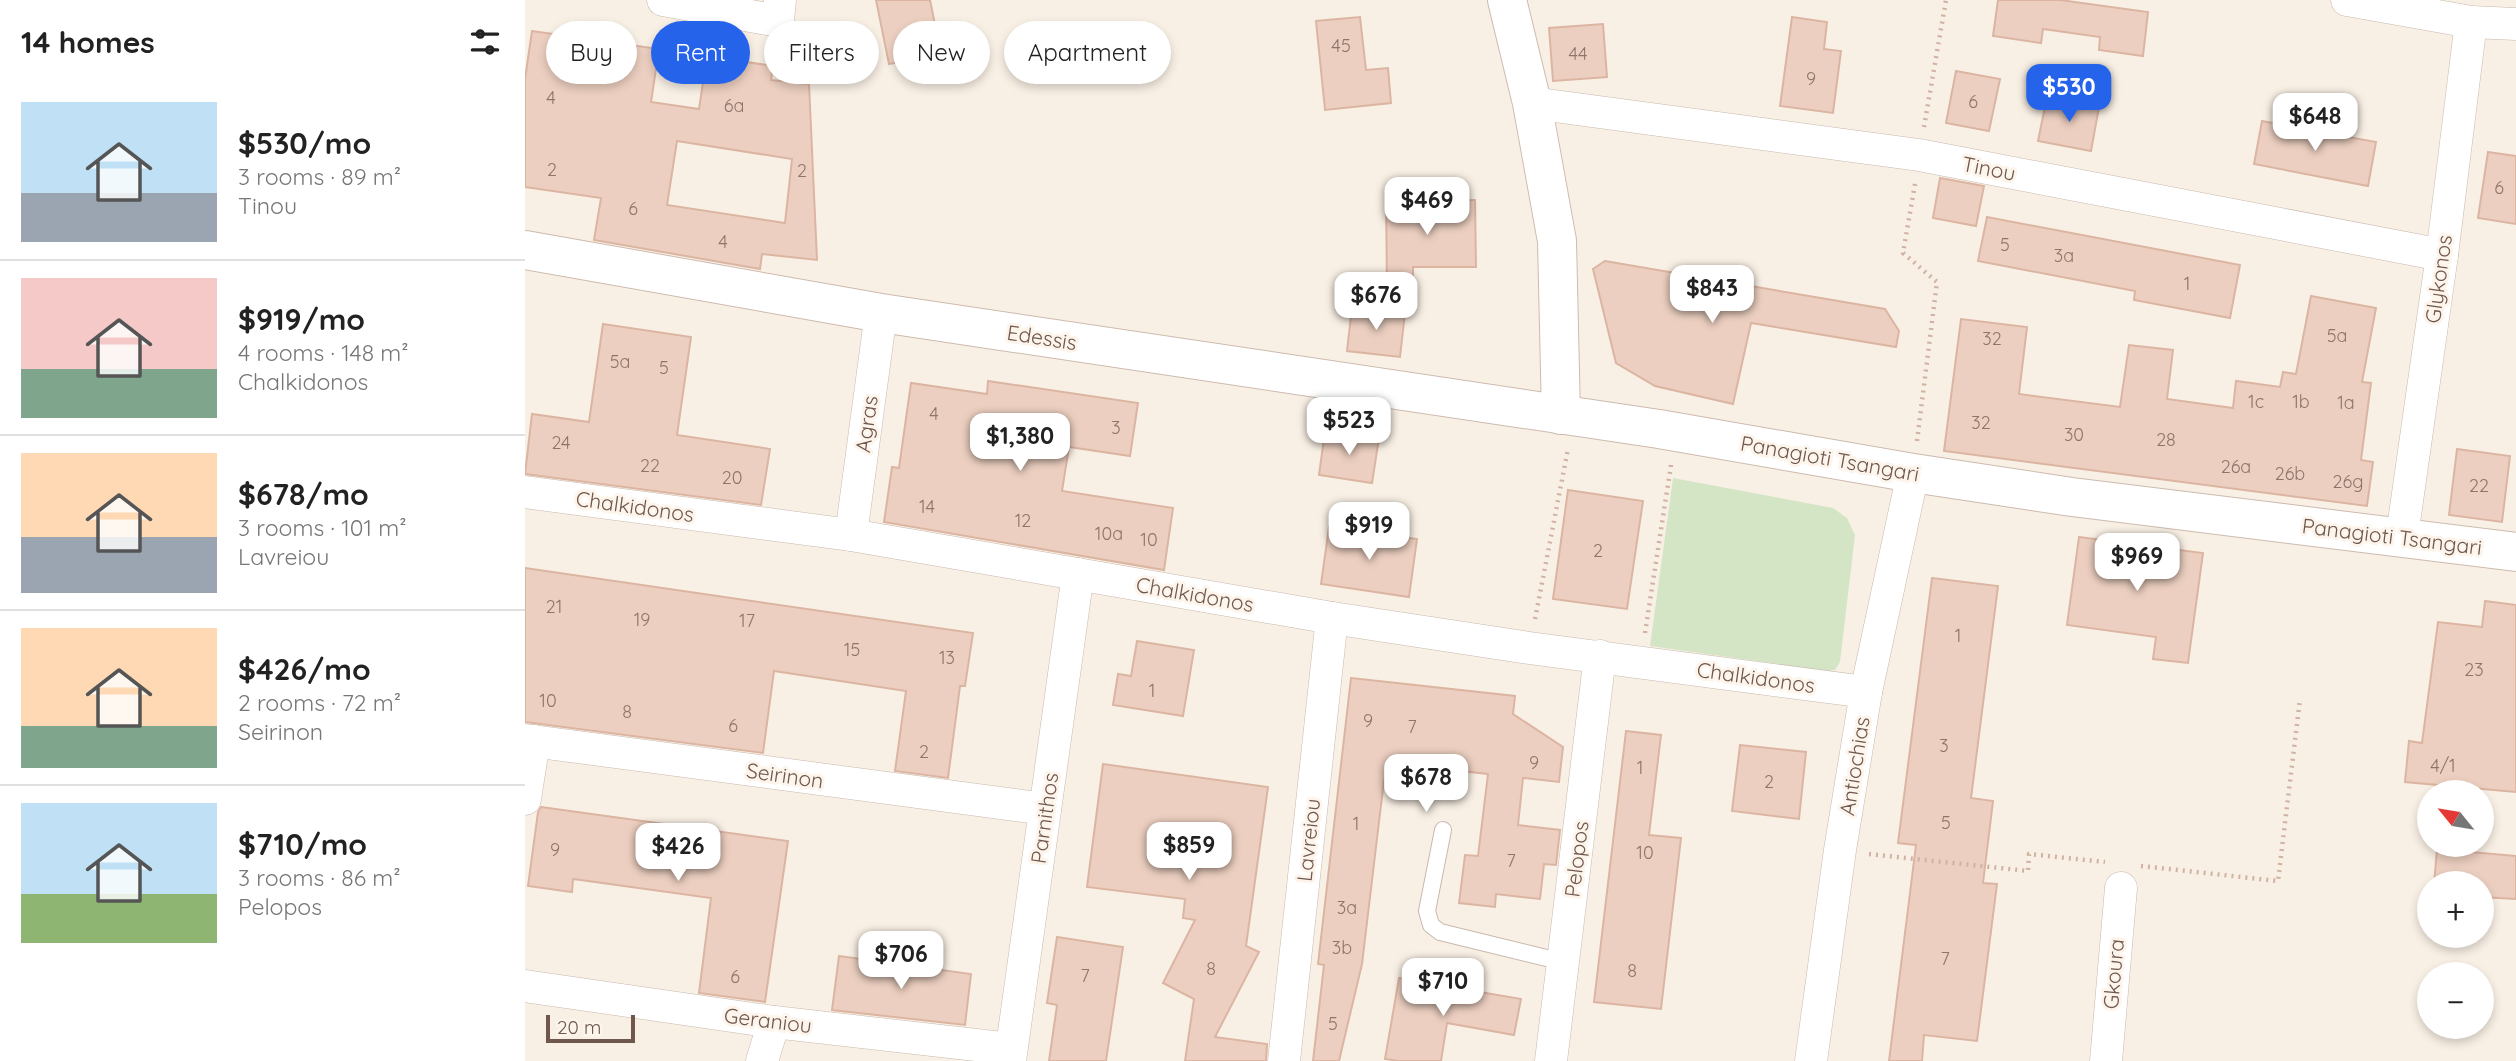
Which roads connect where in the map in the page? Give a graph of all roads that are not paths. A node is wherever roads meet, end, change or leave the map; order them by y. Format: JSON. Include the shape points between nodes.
{"nodes":[{"id":1,"x":663,"y":0,"type":"edge"},
{"id":2,"x":780,"y":0,"type":"edge"},
{"id":3,"x":1507,"y":0,"type":"edge"},
{"id":4,"x":2347,"y":0,"type":"edge"},
{"id":5,"x":2380,"y":3,"type":"edge"},
{"id":6,"x":2471,"y":22,"type":"junction"},
{"id":7,"x":2516,"y":24,"type":"edge"},
{"id":8,"x":1532,"y":103,"type":"junction"},
{"id":9,"x":525,"y":250,"type":"edge"},
{"id":10,"x":2442,"y":255,"type":"junction"},
{"id":11,"x":881,"y":313,"type":"junction"},
{"id":12,"x":1568,"y":416,"type":"junction"},
{"id":13,"x":1913,"y":473,"type":"junction"},
{"id":14,"x":525,"y":492,"type":"edge"},
{"id":15,"x":851,"y":535,"type":"junction"},
{"id":16,"x":2402,"y":536,"type":"junction"},
{"id":17,"x":2516,"y":552,"type":"edge"},
{"id":18,"x":1078,"y":574,"type":"junction"},
{"id":19,"x":1332,"y":618,"type":"junction"},
{"id":20,"x":1600,"y":656,"type":"junction"},
{"id":21,"x":1866,"y":692,"type":"junction"},
{"id":22,"x":530,"y":741,"type":"edge"},
{"id":23,"x":525,"y":799,"type":"edge"},
{"id":24,"x":1045,"y":809,"type":"junction"},
{"id":25,"x":1443,"y":830,"type":"dead end"},
{"id":26,"x":2122,"y":872,"type":"road end"},
{"id":27,"x":1563,"y":962,"type":"junction"},
{"id":28,"x":525,"y":986,"type":"edge"},
{"id":29,"x":774,"y":1022,"type":"junction"},
{"id":30,"x":1011,"y":1055,"type":"edge"},
{"id":31,"x":762,"y":1061,"type":"edge"},
{"id":32,"x":1284,"y":1061,"type":"edge"},
{"id":33,"x":1551,"y":1061,"type":"edge"},
{"id":34,"x":1811,"y":1061,"type":"edge"},
{"id":35,"x":2105,"y":1061,"type":"edge"}],
"edges":[{"from":1,"to":2,"type":"street","via":[[778,21]]},
{"from":3,"to":8,"type":"main road"},
{"from":4,"to":5,"type":"street"},
{"from":5,"to":6,"type":"street"},
{"from":6,"to":7,"type":"street"},
{"from":6,"to":10,"type":"street","name":"Glykonos"},
{"from":8,"to":10,"type":"street","name":"Tinou","via":[[1919,155]]},
{"from":8,"to":12,"type":"main road","via":[[1557,240]]},
{"from":9,"to":11,"type":"main road","name":"Edessis"},
{"from":10,"to":16,"type":"street","name":"Glykonos"},
{"from":11,"to":12,"type":"main road","name":"Edessis"},
{"from":11,"to":15,"type":"street","name":"Agras"},
{"from":12,"to":13,"type":"main road","name":"Panagioti Tsangari"},
{"from":13,"to":16,"type":"main road","name":"Panagioti Tsangari"},
{"from":13,"to":21,"type":"street","name":"Antiochias"},
{"from":14,"to":15,"type":"street","name":"Chalkidonos"},
{"from":15,"to":18,"type":"street","name":"Chalkidonos"},
{"from":16,"to":17,"type":"main road","name":"Panagioti Tsangari"},
{"from":18,"to":19,"type":"street","name":"Chalkidonos"},
{"from":18,"to":24,"type":"street","name":"Parnithos"},
{"from":19,"to":20,"type":"street","name":"Chalkidonos"},
{"from":19,"to":32,"type":"street","name":"Lavreiou"},
{"from":20,"to":21,"type":"street","name":"Chalkidonos"},
{"from":20,"to":27,"type":"street","name":"Pelopos"},
{"from":21,"to":34,"type":"street","name":"Antiochias"},
{"from":22,"to":23,"type":"street"},
{"from":22,"to":24,"type":"street","name":"Seirinon"},
{"from":24,"to":30,"type":"street","name":"Parnithos"},
{"from":25,"to":27,"type":"lane","via":[[1427,911],[1431,925],[1440,932]]},
{"from":26,"to":35,"type":"street","name":"Gkoura"},
{"from":27,"to":33,"type":"street","name":"Pelopos"},
{"from":28,"to":29,"type":"street","name":"Geraniou"},
{"from":29,"to":30,"type":"street","name":"Geraniou"},
{"from":29,"to":31,"type":"street"}]}
